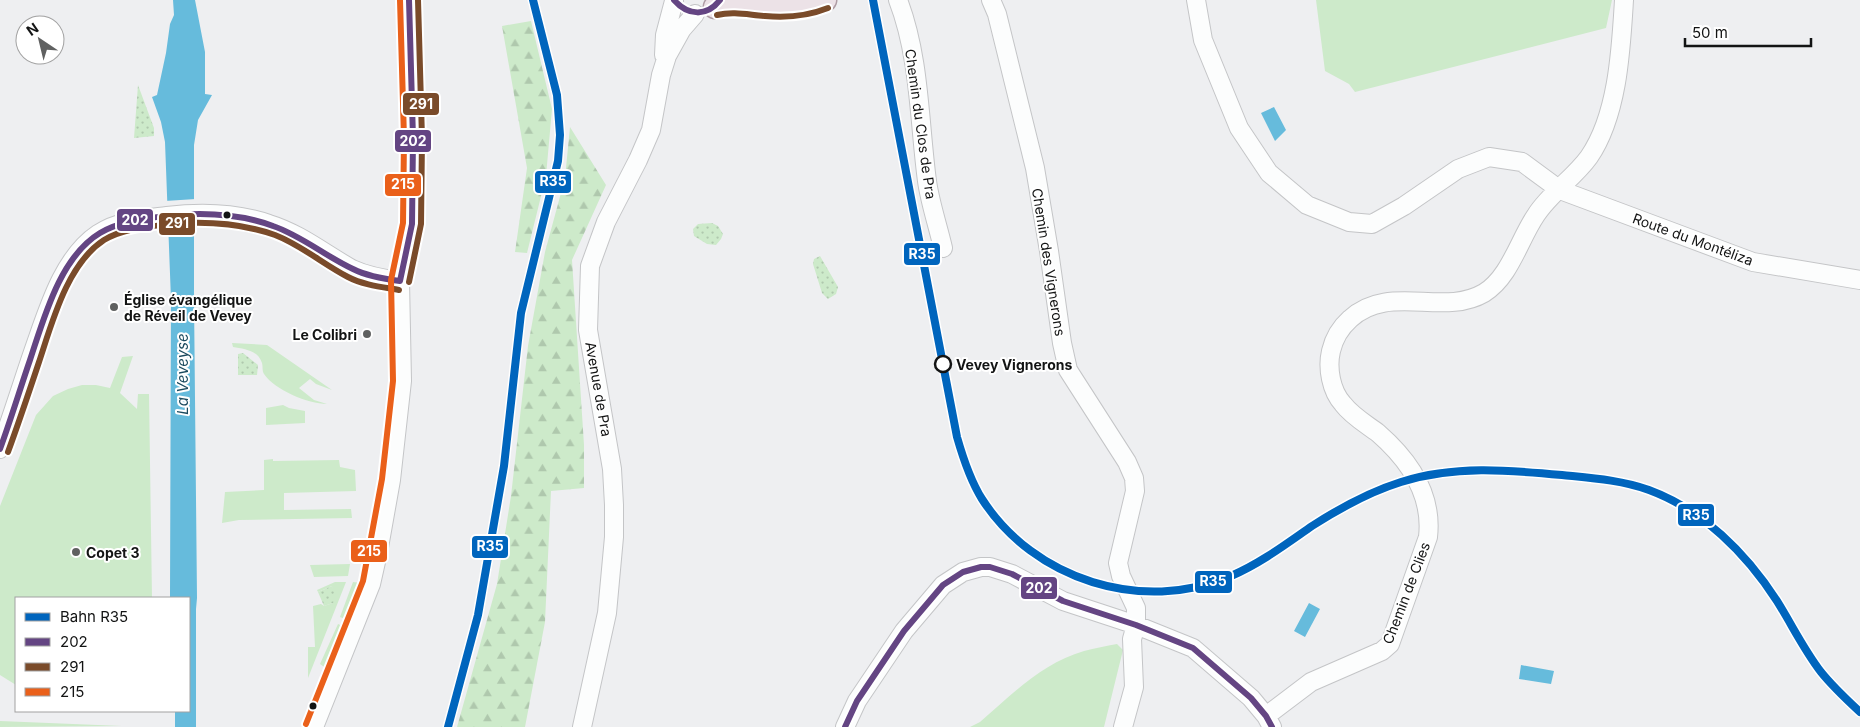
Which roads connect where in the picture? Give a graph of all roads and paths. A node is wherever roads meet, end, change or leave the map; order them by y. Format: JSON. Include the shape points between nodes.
{"nodes":[{"id":1,"x":410,"y":0,"type":"edge"},
{"id":2,"x":674,"y":0,"type":"edge"},
{"id":3,"x":825,"y":0,"type":"edge"},
{"id":4,"x":898,"y":0,"type":"edge"},
{"id":5,"x":991,"y":0,"type":"edge"},
{"id":6,"x":1196,"y":0,"type":"edge"},
{"id":7,"x":1624,"y":0,"type":"edge"},
{"id":8,"x":710,"y":7,"type":"edge"},
{"id":9,"x":664,"y":63,"type":"junction"},
{"id":10,"x":1560,"y":190,"type":"junction"},
{"id":11,"x":943,"y":248,"type":"dead end"},
{"id":12,"x":1860,"y":280,"type":"edge"},
{"id":13,"x":400,"y":281,"type":"junction"},
{"id":14,"x":0,"y":449,"type":"edge"},
{"id":15,"x":1136,"y":625,"type":"junction"},
{"id":16,"x":1269,"y":721,"type":"edge"},
{"id":17,"x":314,"y":727,"type":"edge"},
{"id":18,"x":582,"y":727,"type":"edge"},
{"id":19,"x":845,"y":727,"type":"edge"},
{"id":20,"x":1123,"y":727,"type":"edge"}],
"edges":[{"from":1,"to":13,"type":"street","via":[[412,224]]},
{"from":2,"to":8,"type":"street","via":[[685,11]]},
{"from":2,"to":9,"type":"street","name":"Avenue de Pra","via":[[664,43]]},
{"from":3,"to":8,"type":"main road","via":[[788,8],[728,3]]},
{"from":4,"to":11,"type":"street","name":"Chemin du Clos de Pra","via":[[906,22],[921,116],[927,183]]},
{"from":5,"to":15,"type":"street","name":"Chemin des Vignerons","via":[[1035,168],[1068,370],[1134,478],[1135,491],[1118,563],[1136,608]]},
{"from":6,"to":10,"type":"street","name":"Route du Montéliza","via":[[1203,40],[1239,128],[1270,173],[1307,205],[1349,222],[1372,224],[1458,169],[1489,157],[1522,162]]},
{"from":7,"to":10,"type":"street","name":"Chemin de Clies","via":[[1619,62],[1605,128],[1589,157]]},
{"from":8,"to":9,"type":"street","name":"Avenue de Pra","via":[[677,36]]},
{"from":9,"to":18,"type":"street","name":"Avenue de Pra","via":[[651,130],[606,222],[590,266],[588,330],[612,469],[614,537],[607,613]]},
{"from":10,"to":12,"type":"street","name":"Route du Montéliza","via":[[1752,262]]},
{"from":10,"to":16,"type":"street","name":"Chemin de Clies","via":[[1537,213],[1504,272],[1486,291],[1471,299],[1455,302],[1378,303],[1353,316],[1339,332],[1331,351],[1333,387],[1344,405],[1393,448],[1419,482],[1428,505],[1430,526],[1390,644],[1382,651],[1311,682]]},
{"from":13,"to":14,"type":"street","via":[[354,269],[281,228],[252,219],[191,214],[128,220],[97,235],[85,246],[54,295]]},
{"from":13,"to":17,"type":"street","via":[[402,381],[391,480],[378,553],[371,584]]},
{"from":15,"to":16,"type":"street","via":[[1193,648],[1251,698]]},
{"from":15,"to":19,"type":"street","via":[[1063,601],[1001,570],[981,568],[963,572],[943,585],[904,631],[857,701]]},
{"from":15,"to":20,"type":"street","name":"Chemin des Vignerons","via":[[1132,639],[1134,687]]}]}
